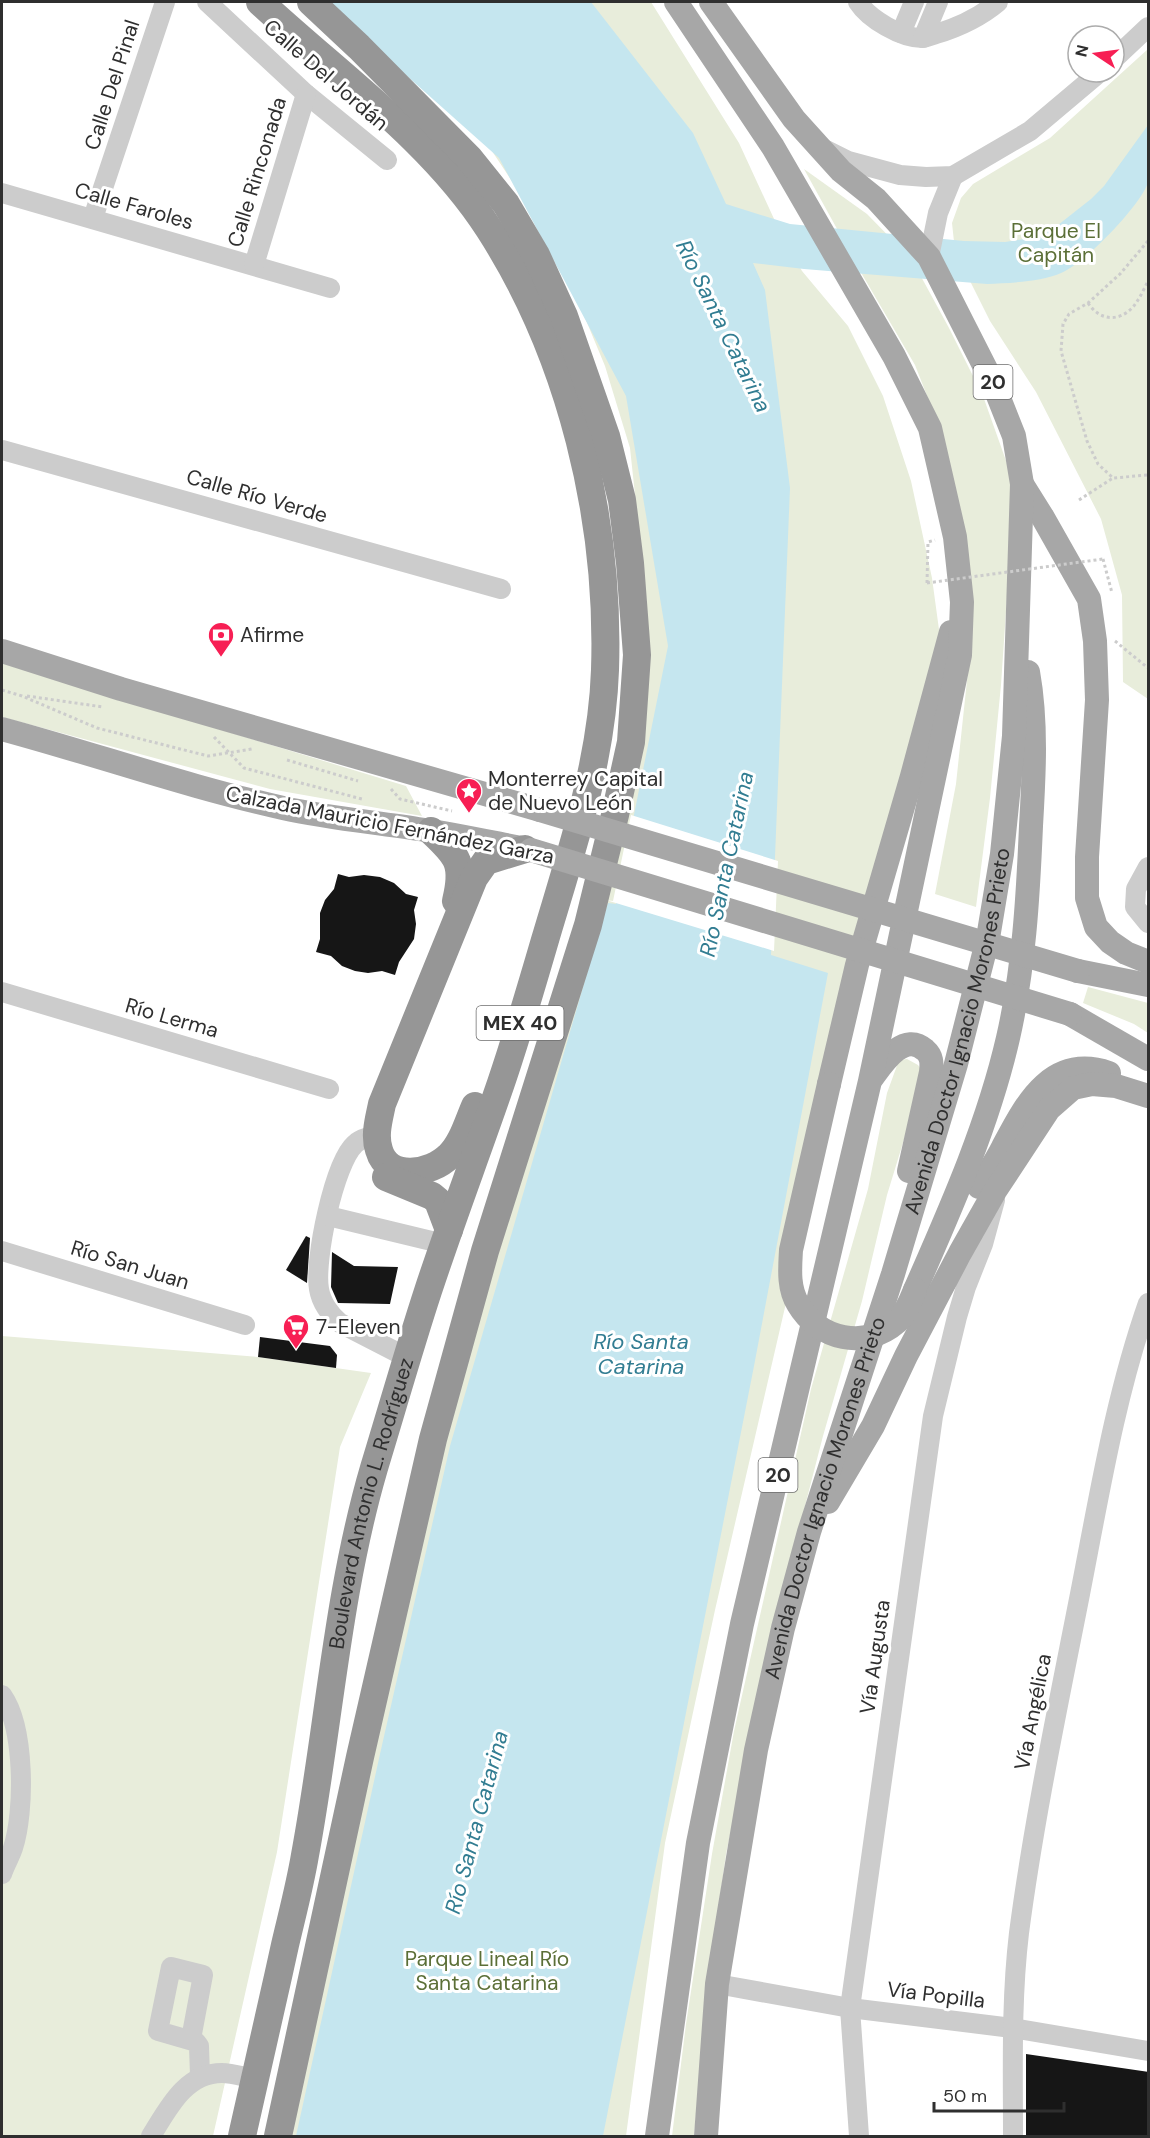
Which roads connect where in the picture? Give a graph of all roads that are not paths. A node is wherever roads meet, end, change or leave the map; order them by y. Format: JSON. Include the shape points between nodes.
{"nodes":[{"id":1,"x":165,"y":2,"type":"edge"},
{"id":2,"x":207,"y":2,"type":"edge"},
{"id":3,"x":260,"y":2,"type":"edge"},
{"id":4,"x":311,"y":2,"type":"edge"},
{"id":5,"x":676,"y":2,"type":"edge"},
{"id":6,"x":711,"y":2,"type":"edge"},
{"id":7,"x":858,"y":2,"type":"edge"},
{"id":8,"x":915,"y":2,"type":"edge"},
{"id":9,"x":938,"y":2,"type":"edge"},
{"id":10,"x":998,"y":2,"type":"edge"},
{"id":11,"x":1149,"y":27,"type":"edge"},
{"id":12,"x":901,"y":33,"type":"junction"},
{"id":13,"x":923,"y":38,"type":"junction"},
{"id":14,"x":1126,"y":48,"type":"edge"},
{"id":15,"x":1086,"y":84,"type":"edge"},
{"id":16,"x":306,"y":94,"type":"junction"},
{"id":17,"x":816,"y":146,"type":"junction"},
{"id":18,"x":387,"y":160,"type":"dead end"},
{"id":19,"x":952,"y":176,"type":"junction"},
{"id":20,"x":2,"y":193,"type":"edge"},
{"id":21,"x":93,"y":218,"type":"junction"},
{"id":22,"x":929,"y":257,"type":"junction"},
{"id":23,"x":254,"y":265,"type":"junction"},
{"id":24,"x":330,"y":288,"type":"dead end"},
{"id":25,"x":2,"y":450,"type":"edge"},
{"id":26,"x":1022,"y":484,"type":"junction"},
{"id":27,"x":501,"y":589,"type":"dead end"},
{"id":28,"x":962,"y":602,"type":"junction"},
{"id":29,"x":1017,"y":641,"type":"junction"},
{"id":30,"x":2,"y":651,"type":"edge"},
{"id":31,"x":2,"y":729,"type":"edge"},
{"id":32,"x":431,"y":831,"type":"junction"},
{"id":33,"x":528,"y":849,"type":"junction"},
{"id":34,"x":1149,"y":867,"type":"edge"},
{"id":35,"x":1149,"y":923,"type":"edge"},
{"id":36,"x":1149,"y":962,"type":"edge"},
{"id":37,"x":1149,"y":985,"type":"edge"},
{"id":38,"x":2,"y":992,"type":"edge"},
{"id":39,"x":526,"y":1002,"type":"junction"},
{"id":40,"x":1149,"y":1059,"type":"edge"},
{"id":41,"x":870,"y":1081,"type":"junction"},
{"id":42,"x":329,"y":1089,"type":"dead end"},
{"id":43,"x":1149,"y":1092,"type":"edge"},
{"id":44,"x":1149,"y":1096,"type":"edge"},
{"id":45,"x":370,"y":1137,"type":"junction"},
{"id":46,"x":995,"y":1191,"type":"junction"},
{"id":47,"x":328,"y":1216,"type":"junction"},
{"id":48,"x":447,"y":1237,"type":"junction"},
{"id":49,"x":2,"y":1251,"type":"edge"},
{"id":50,"x":893,"y":1274,"type":"junction"},
{"id":51,"x":915,"y":1290,"type":"junction"},
{"id":52,"x":1149,"y":1303,"type":"edge"},
{"id":53,"x":245,"y":1325,"type":"dead end"},
{"id":54,"x":408,"y":1358,"type":"junction"},
{"id":55,"x":809,"y":1532,"type":"junction"},
{"id":56,"x":2,"y":1695,"type":"edge"},
{"id":57,"x":2,"y":1874,"type":"edge"},
{"id":58,"x":717,"y":1984,"type":"junction"},
{"id":59,"x":850,"y":2008,"type":"junction"},
{"id":60,"x":1012,"y":2028,"type":"junction"},
{"id":61,"x":191,"y":2039,"type":"dead end"},
{"id":62,"x":1149,"y":2051,"type":"edge"},
{"id":63,"x":200,"y":2076,"type":"junction"},
{"id":64,"x":255,"y":2079,"type":"junction"},
{"id":65,"x":151,"y":2136,"type":"edge"},
{"id":66,"x":242,"y":2136,"type":"edge"},
{"id":67,"x":278,"y":2136,"type":"edge"},
{"id":68,"x":657,"y":2136,"type":"edge"},
{"id":69,"x":706,"y":2136,"type":"edge"},
{"id":70,"x":859,"y":2136,"type":"edge"},
{"id":71,"x":1013,"y":2136,"type":"edge"}],
"edges":[{"from":1,"to":21,"type":"street","name":"Calle Del Pinal"},
{"from":2,"to":16,"type":"street","name":"Calle Del Jordán"},
{"from":3,"to":39,"type":"highway","name":"Boulevard Antonio L. Rodríguez","number":"MEX 40","via":[[425,150],[460,189],[511,267],[555,360],[581,445],[599,551],[605,609],[605,673],[589,783]]},
{"from":4,"to":67,"type":"highway","name":"Boulevard Antonio L. Rodríguez","number":"MEX 40","via":[[469,158],[506,204],[536,255],[564,316],[606,436],[623,511],[637,655],[631,742],[615,815],[588,925],[485,1251],[433,1439]]},
{"from":5,"to":28,"type":"main road","name":"Avenida Doctor Ignacio Morones Prieto","number":"20","via":[[773,147],[894,356],[930,429],[955,537]]},
{"from":6,"to":17,"type":"main road","name":"Avenida Doctor Ignacio Morones Prieto","number":"20"},
{"from":7,"to":12,"type":"street","via":[[878,21]]},
{"from":8,"to":12,"type":"street"},
{"from":9,"to":13,"type":"street"},
{"from":10,"to":13,"type":"street","via":[[964,25]]},
{"from":11,"to":14,"type":"street"},
{"from":12,"to":13,"type":"street"},
{"from":15,"to":19,"type":"street","via":[[1030,131]]},
{"from":16,"to":18,"type":"street","name":"Calle Del Jordán"},
{"from":16,"to":23,"type":"street","name":"Calle Rinconada"},
{"from":17,"to":19,"type":"street","via":[[879,171]]},
{"from":17,"to":22,"type":"main road","name":"Avenida Doctor Ignacio Morones Prieto","number":"20","via":[[876,199]]},
{"from":19,"to":22,"type":"street","via":[[938,213]]},
{"from":20,"to":21,"type":"street","name":"Calle Faroles"},
{"from":21,"to":23,"type":"street","name":"Calle Faroles"},
{"from":22,"to":26,"type":"main road","name":"Avenida Doctor Ignacio Morones Prieto","number":"20","via":[[993,383],[1014,436]]},
{"from":23,"to":24,"type":"street","name":"Calle Faroles"},
{"from":25,"to":27,"type":"street","name":"Calle Río Verde"},
{"from":26,"to":29,"type":"main road","name":"Avenida Doctor Ignacio Morones Prieto","number":"20"},
{"from":26,"to":36,"type":"main road","via":[[1089,599],[1097,700],[1086,857],[1087,898],[1096,927],[1110,942]]},
{"from":28,"to":41,"type":"main road","name":"Avenida Doctor Ignacio Morones Prieto","number":"20","via":[[960,655]]},
{"from":28,"to":51,"type":"main road","bridge":true,"via":[[947,641],[857,965],[791,1250],[791,1278],[797,1303],[812,1323],[828,1334],[863,1338],[879,1333],[898,1321]]},
{"from":29,"to":50,"type":"main road","name":"Avenida Doctor Ignacio Morones Prieto","number":"20","via":[[1014,735],[1002,854],[988,938],[956,1064]]},
{"from":29,"to":51,"type":"main road","via":[[1032,694],[1029,887],[1019,977],[1009,1032],[980,1130]]},
{"from":30,"to":37,"type":"main road","name":"Calzada Mauricio Fernández Garza","bridge":true,"via":[[1078,971]]},
{"from":31,"to":32,"type":"main road","name":"Calzada Mauricio Fernández Garza","via":[[281,808]]},
{"from":32,"to":33,"type":"main road","name":"Calzada Mauricio Fernández Garza"},
{"from":32,"to":45,"type":"highway","via":[[458,862],[461,880],[447,925],[370,1104]]},
{"from":33,"to":40,"type":"main road","name":"Calzada Mauricio Fernández Garza","bridge":true,"via":[[1070,1014]]},
{"from":33,"to":45,"type":"highway","via":[[486,861],[474,878]]},
{"from":34,"to":35,"type":"street","via":[[1136,889],[1135,907]]},
{"from":38,"to":42,"type":"street","name":"Río Lerma"},
{"from":39,"to":45,"type":"highway","via":[[450,1155],[433,1167],[403,1171],[383,1159]]},
{"from":39,"to":48,"type":"highway","name":"Boulevard Antonio L. Rodríguez","number":"MEX 40"},
{"from":41,"to":50,"type":"main road","via":[[900,1047],[921,1047],[930,1056],[931,1072],[902,1204]]},
{"from":41,"to":68,"type":"main road","name":"Avenida Doctor Ignacio Morones Prieto","number":"20","via":[[740,1636],[698,1843]]},
{"from":43,"to":51,"type":"main road","via":[[1134,1082],[1086,1069],[1055,1077],[1040,1088],[1027,1103],[938,1264]]},
{"from":44,"to":46,"type":"main road","via":[[1101,1084],[1073,1088],[1049,1109]]},
{"from":45,"to":47,"type":"street","via":[[349,1151],[340,1167]]},
{"from":45,"to":48,"type":"highway","via":[[369,1159],[382,1173],[438,1201]]},
{"from":46,"to":55,"type":"main road","via":[[873,1426]]},
{"from":46,"to":59,"type":"street","name":"Vía Augusta","via":[[990,1223],[957,1317],[933,1416]]},
{"from":47,"to":48,"type":"street"},
{"from":47,"to":54,"type":"street","via":[[319,1289],[331,1315]]},
{"from":48,"to":54,"type":"highway","name":"Boulevard Antonio L. Rodríguez","number":"MEX 40"},
{"from":49,"to":53,"type":"street","name":"Río San Juan"},
{"from":50,"to":55,"type":"main road","name":"Avenida Doctor Ignacio Morones Prieto","number":"20"},
{"from":52,"to":60,"type":"street","name":"Vía Angélica","via":[[1121,1395],[1035,1828],[1019,1934]]},
{"from":54,"to":64,"type":"highway","name":"Boulevard Antonio L. Rodríguez","number":"MEX 40","via":[[354,1545],[305,1855]]},
{"from":55,"to":58,"type":"main road","name":"Avenida Doctor Ignacio Morones Prieto","number":"20","via":[[756,1750]]},
{"from":56,"to":57,"type":"street","via":[[9,1705],[19,1749],[21,1799],[13,1847]]},
{"from":58,"to":59,"type":"street","name":"Vía Popilla"},
{"from":58,"to":69,"type":"main road","name":"Avenida Doctor Ignacio Morones Prieto","number":"20"},
{"from":59,"to":60,"type":"street","name":"Vía Popilla"},
{"from":59,"to":70,"type":"street","name":"Vía Augusta"},
{"from":60,"to":62,"type":"street","name":"Vía Popilla"},
{"from":60,"to":71,"type":"street","name":"Vía Angélica"},
{"from":61,"to":63,"type":"street","via":[[199,2046]]},
{"from":63,"to":64,"type":"street","via":[[223,2073]]},
{"from":63,"to":65,"type":"street","via":[[174,2099]]},
{"from":64,"to":66,"type":"highway","name":"Boulevard Antonio L. Rodríguez","number":"MEX 40"}]}
